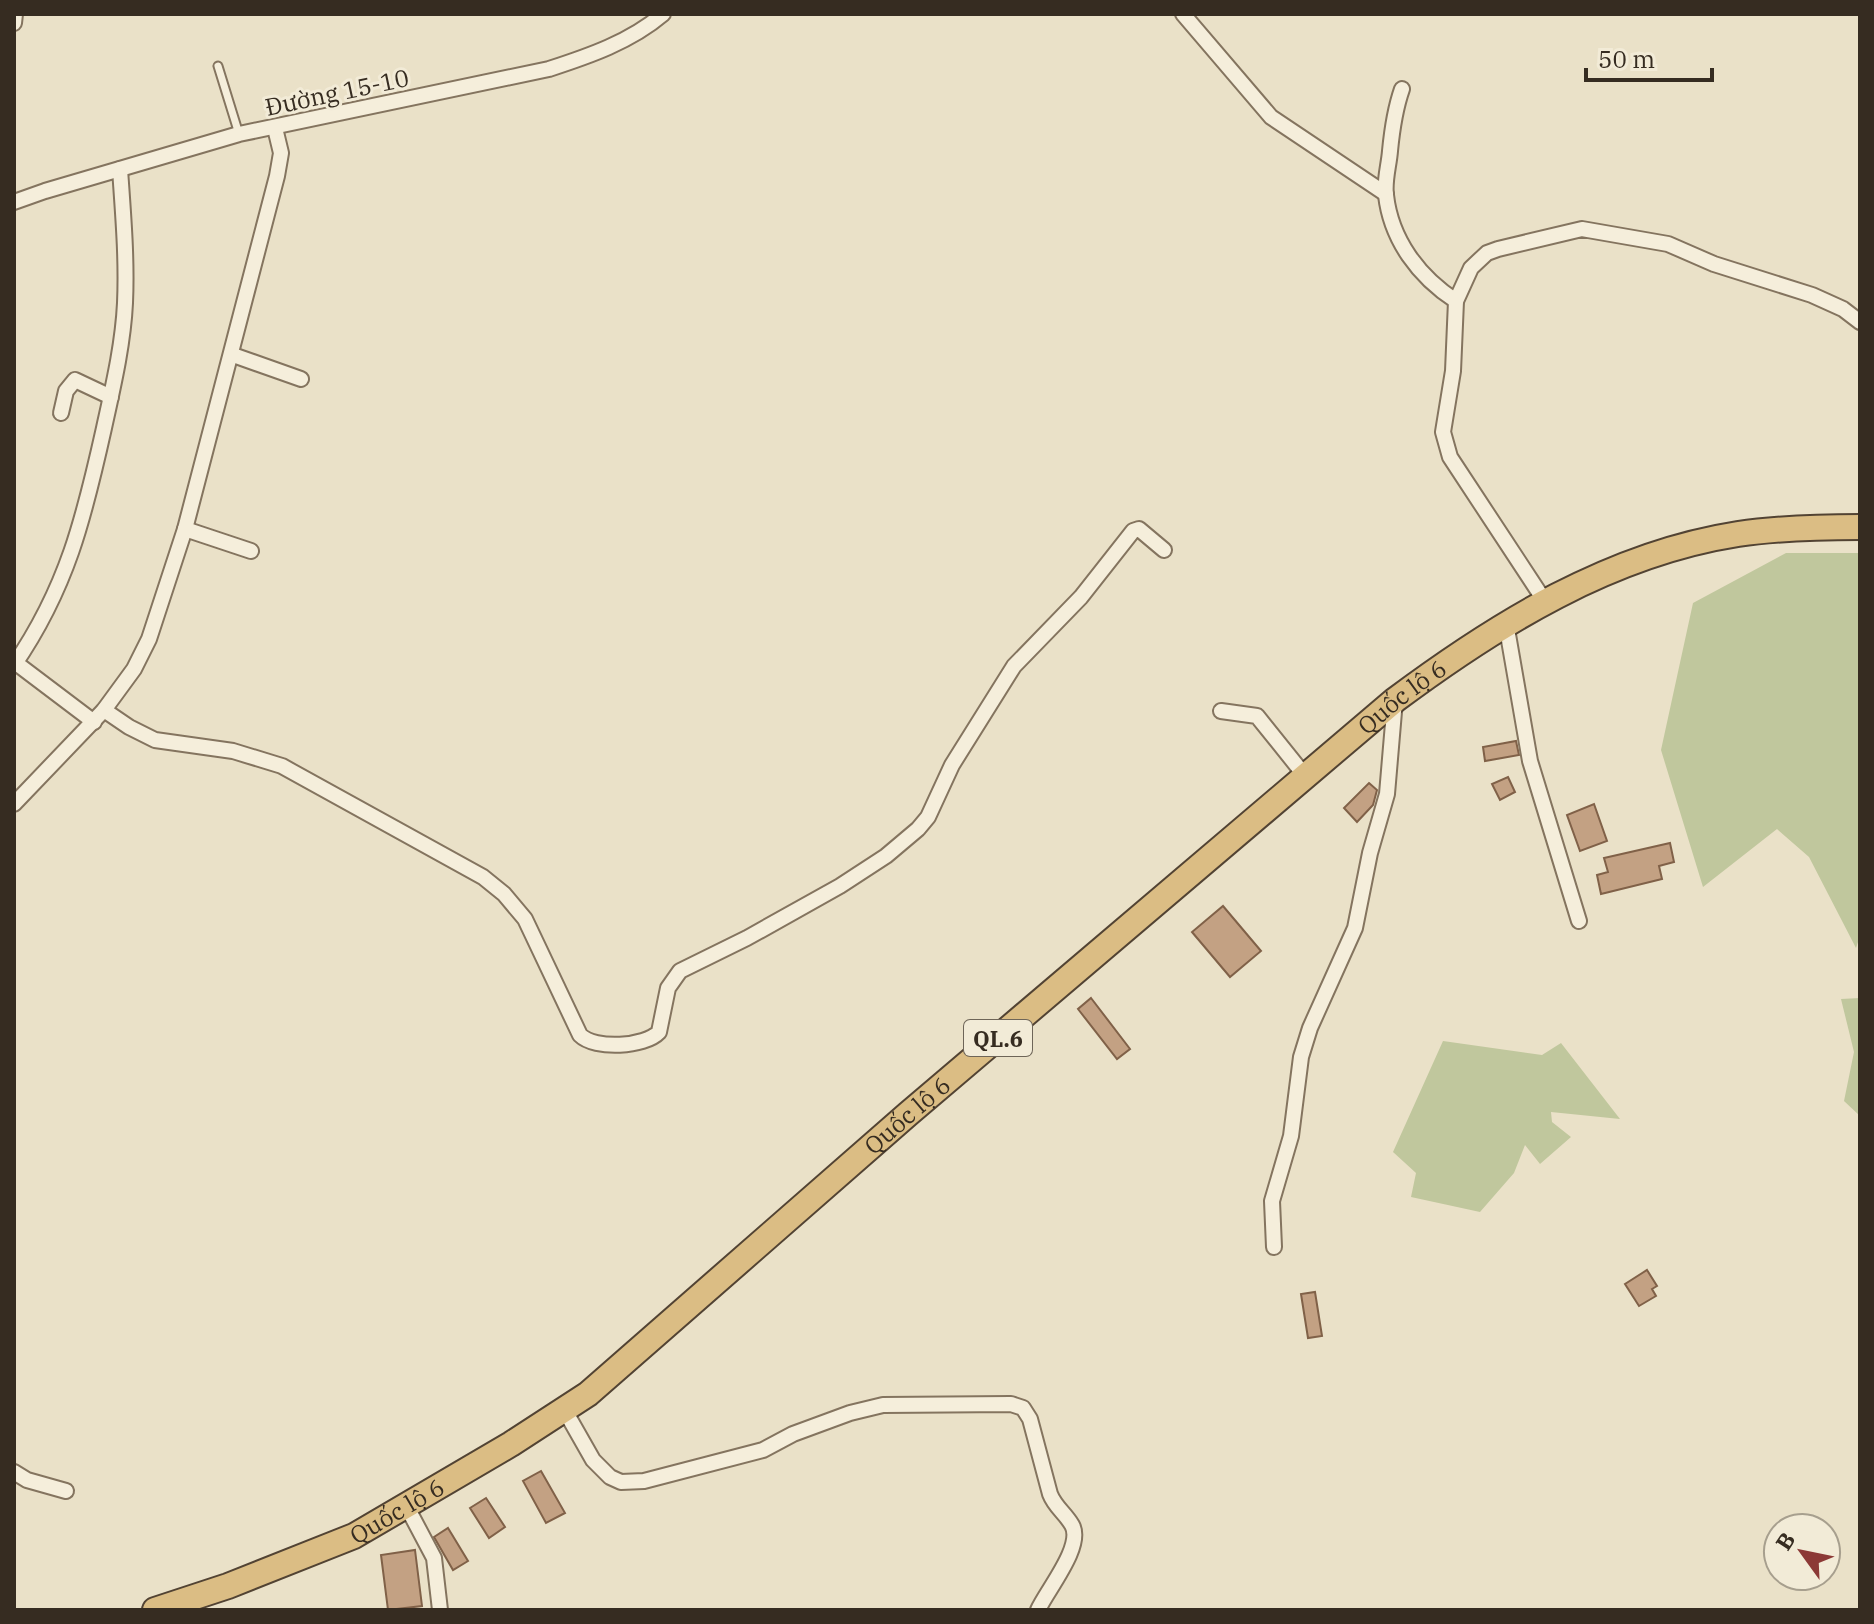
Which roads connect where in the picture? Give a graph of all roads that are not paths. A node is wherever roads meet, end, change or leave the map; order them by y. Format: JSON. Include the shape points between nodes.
{"nodes":[{"id":1,"x":15,"y":14,"type":"edge"},
{"id":2,"x":663,"y":14,"type":"edge"},
{"id":3,"x":1183,"y":14,"type":"edge"},
{"id":4,"x":14,"y":23,"type":"edge"},
{"id":5,"x":218,"y":66,"type":"dead end"},
{"id":6,"x":1402,"y":89,"type":"dead end"},
{"id":7,"x":275,"y":128,"type":"junction"},
{"id":8,"x":239,"y":134,"type":"junction"},
{"id":9,"x":120,"y":169,"type":"junction"},
{"id":10,"x":1386,"y":194,"type":"junction"},
{"id":11,"x":14,"y":202,"type":"edge"},
{"id":12,"x":1456,"y":301,"type":"junction"},
{"id":13,"x":1860,"y":322,"type":"edge"},
{"id":14,"x":233,"y":355,"type":"junction"},
{"id":15,"x":301,"y":379,"type":"dead end"},
{"id":16,"x":111,"y":397,"type":"junction"},
{"id":17,"x":61,"y":413,"type":"dead end"},
{"id":18,"x":1860,"y":527,"type":"edge"},
{"id":19,"x":185,"y":529,"type":"junction"},
{"id":20,"x":1164,"y":550,"type":"dead end"},
{"id":21,"x":251,"y":551,"type":"dead end"},
{"id":22,"x":1546,"y":603,"type":"junction"},
{"id":23,"x":1506,"y":623,"type":"junction"},
{"id":24,"x":15,"y":664,"type":"edge"},
{"id":25,"x":1395,"y":700,"type":"junction"},
{"id":26,"x":104,"y":710,"type":"junction"},
{"id":27,"x":1221,"y":711,"type":"dead end"},
{"id":28,"x":94,"y":722,"type":"junction"},
{"id":29,"x":1306,"y":777,"type":"junction"},
{"id":30,"x":14,"y":804,"type":"edge"},
{"id":31,"x":1579,"y":921,"type":"dead end"},
{"id":32,"x":1274,"y":1247,"type":"dead end"},
{"id":33,"x":564,"y":1409,"type":"junction"},
{"id":34,"x":14,"y":1472,"type":"edge"},
{"id":35,"x":66,"y":1491,"type":"dead end"},
{"id":36,"x":407,"y":1507,"type":"junction"},
{"id":37,"x":155,"y":1610,"type":"edge"},
{"id":38,"x":440,"y":1610,"type":"edge"},
{"id":39,"x":1038,"y":1610,"type":"edge"}],
"edges":[{"from":1,"to":4,"type":"street"},
{"from":2,"to":7,"type":"street","name":"Đường 15-10","via":[[633,35],[549,69]]},
{"from":3,"to":10,"type":"street","via":[[1271,117]]},
{"from":5,"to":8,"type":"lane"},
{"from":6,"to":10,"type":"street"},
{"from":7,"to":8,"type":"street","name":"Đường 15-10"},
{"from":7,"to":14,"type":"street","via":[[280,163]]},
{"from":8,"to":9,"type":"street","name":"Đường 15-10"},
{"from":9,"to":11,"type":"street","name":"Đường 15-10"},
{"from":9,"to":16,"type":"street","via":[[125,306]]},
{"from":10,"to":12,"type":"street","via":[[1410,259]]},
{"from":12,"to":13,"type":"street","via":[[1471,268],[1487,253],[1592,229],[1668,244],[1833,303]]},
{"from":12,"to":22,"type":"street","via":[[1443,432],[1446,449]]},
{"from":14,"to":15,"type":"street"},
{"from":14,"to":19,"type":"street"},
{"from":16,"to":17,"type":"street","via":[[75,380]]},
{"from":16,"to":24,"type":"street","via":[[70,561]]},
{"from":18,"to":22,"type":"highway","name":"Quốc lộ 6","number":"QL.6","via":[[1787,528],[1674,548],[1603,573]]},
{"from":19,"to":21,"type":"street"},
{"from":19,"to":26,"type":"street","via":[[142,655]]},
{"from":20,"to":26,"type":"street","via":[[1139,529],[1133,531],[1081,597],[1014,666],[918,829],[840,886],[680,971],[668,988],[659,1032],[649,1040],[604,1045],[586,1041],[525,919],[483,877],[282,766],[233,751],[155,740]]},
{"from":22,"to":23,"type":"highway","name":"Quốc lộ 6","number":"QL.6"},
{"from":23,"to":25,"type":"highway","name":"Quốc lộ 6","number":"QL.6"},
{"from":23,"to":31,"type":"street","via":[[1530,761]]},
{"from":24,"to":28,"type":"street"},
{"from":25,"to":29,"type":"highway","name":"Quốc lộ 6","number":"QL.6"},
{"from":25,"to":32,"type":"street","via":[[1387,794],[1355,928],[1301,1057],[1291,1136],[1272,1201]]},
{"from":26,"to":28,"type":"street"},
{"from":27,"to":29,"type":"street","via":[[1257,716]]},
{"from":28,"to":30,"type":"street"},
{"from":29,"to":33,"type":"highway","name":"Quốc lộ 6","number":"QL.6","via":[[588,1394]]},
{"from":33,"to":36,"type":"highway","name":"Quốc lộ 6","number":"QL.6"},
{"from":33,"to":39,"type":"street","via":[[593,1460],[621,1482],[644,1481],[763,1450],[793,1434],[883,1405],[1023,1408],[1050,1494],[1073,1526],[1075,1539]]},
{"from":34,"to":35,"type":"street"},
{"from":36,"to":37,"type":"highway","name":"Quốc lộ 6","number":"QL.6","via":[[354,1536]]},
{"from":36,"to":38,"type":"street","via":[[434,1558]]}]}
